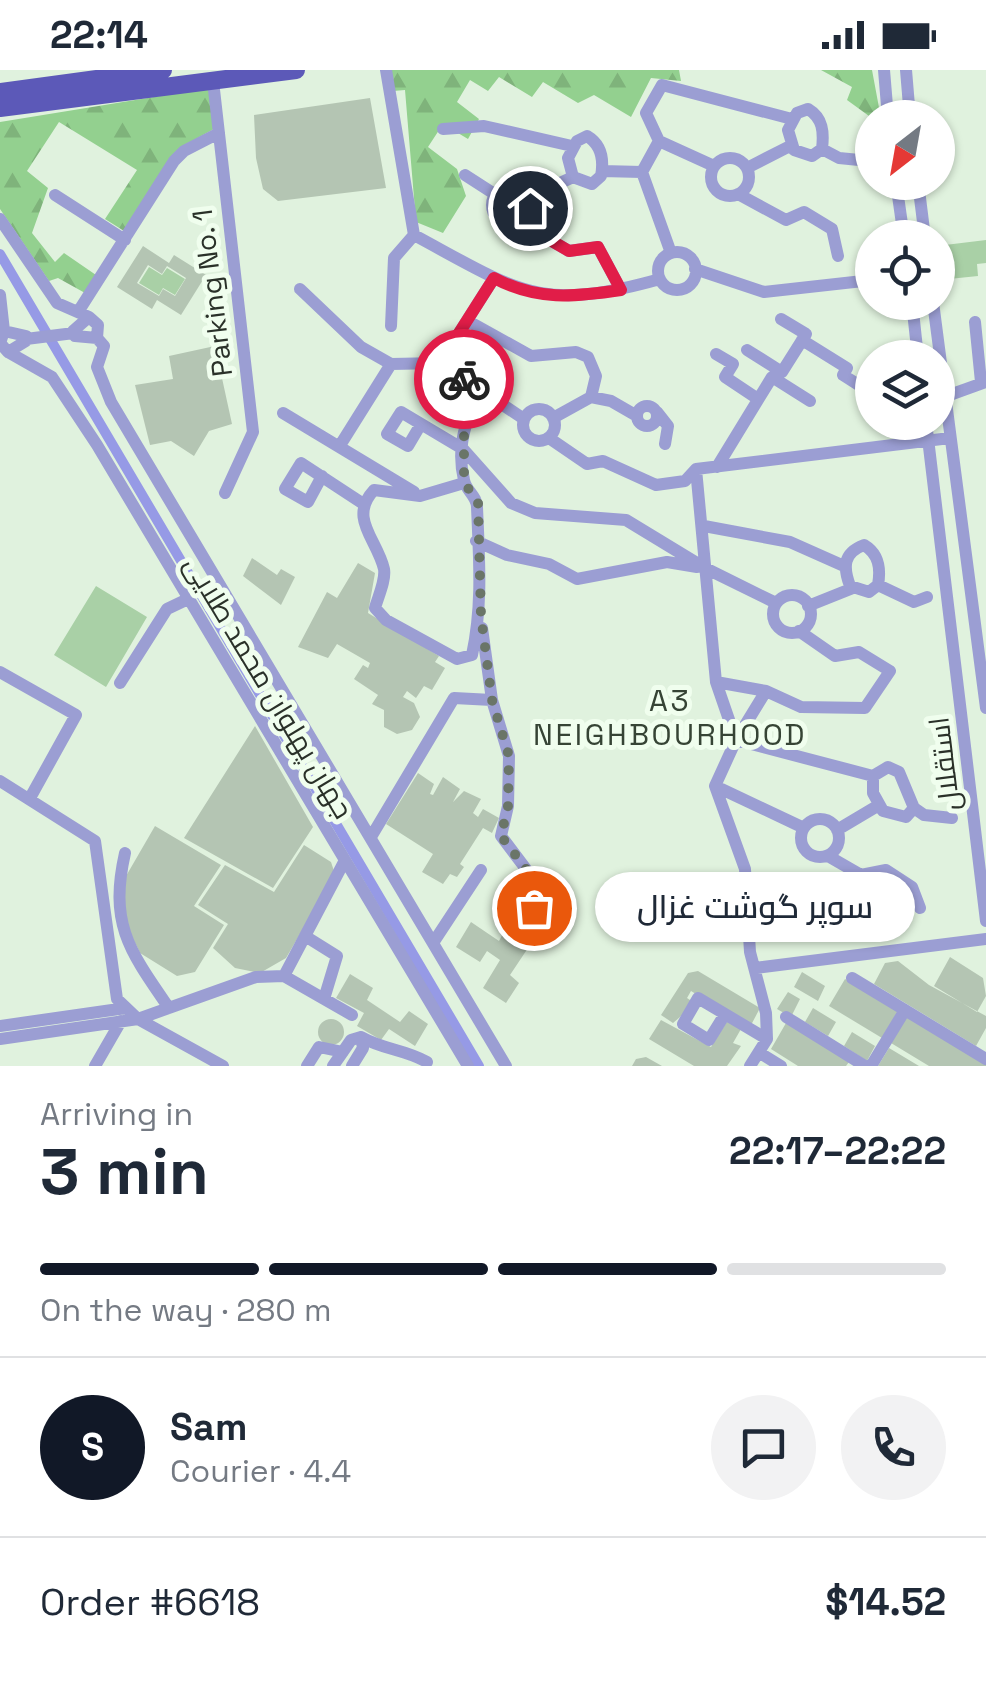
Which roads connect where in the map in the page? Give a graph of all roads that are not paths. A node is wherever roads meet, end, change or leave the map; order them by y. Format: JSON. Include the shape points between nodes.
{"nodes":[{"id":1,"x":163,"y":70,"type":"edge"},
{"id":2,"x":296,"y":70,"type":"edge"},
{"id":3,"x":386,"y":70,"type":"edge"},
{"id":4,"x":884,"y":70,"type":"edge"},
{"id":5,"x":906,"y":77,"type":"edge"},
{"id":6,"x":213,"y":80,"type":"junction"},
{"id":7,"x":886,"y":86,"type":"junction"},
{"id":8,"x":0,"y":92,"type":"edge"},
{"id":9,"x":887,"y":100,"type":"edge"},
{"id":10,"x":0,"y":108,"type":"edge"},
{"id":11,"x":792,"y":119,"type":"junction"},
{"id":12,"x":442,"y":129,"type":"dead end"},
{"id":13,"x":219,"y":134,"type":"junction"},
{"id":14,"x":659,"y":141,"type":"junction"},
{"id":15,"x":572,"y":146,"type":"junction"},
{"id":16,"x":792,"y":146,"type":"junction"},
{"id":17,"x":822,"y":149,"type":"junction"},
{"id":18,"x":855,"y":160,"type":"edge"},
{"id":19,"x":714,"y":166,"type":"junction"},
{"id":20,"x":747,"y":168,"type":"junction"},
{"id":21,"x":602,"y":171,"type":"junction"},
{"id":22,"x":642,"y":172,"type":"junction"},
{"id":23,"x":465,"y":175,"type":"dead end"},
{"id":24,"x":573,"y":177,"type":"junction"},
{"id":25,"x":738,"y":194,"type":"junction"},
{"id":26,"x":55,"y":195,"type":"dead end"},
{"id":27,"x":496,"y":195,"type":"junction"},
{"id":28,"x":528,"y":198,"type":"junction"},
{"id":29,"x":0,"y":219,"type":"edge"},
{"id":30,"x":519,"y":222,"type":"junction"},
{"id":31,"x":414,"y":235,"type":"junction"},
{"id":32,"x":125,"y":240,"type":"junction"},
{"id":33,"x":672,"y":253,"type":"junction"},
{"id":34,"x":838,"y":256,"type":"dead end"},
{"id":35,"x":695,"y":270,"type":"junction"},
{"id":36,"x":494,"y":278,"type":"junction"},
{"id":37,"x":660,"y":279,"type":"junction"},
{"id":38,"x":855,"y":282,"type":"edge"},
{"id":39,"x":300,"y":289,"type":"dead end"},
{"id":40,"x":621,"y":290,"type":"junction"},
{"id":41,"x":0,"y":295,"type":"edge"},
{"id":42,"x":84,"y":315,"type":"junction"},
{"id":43,"x":780,"y":318,"type":"dead end"},
{"id":44,"x":468,"y":321,"type":"junction"},
{"id":45,"x":976,"y":322,"type":"dead end"},
{"id":46,"x":392,"y":326,"type":"dead end"},
{"id":47,"x":2,"y":333,"type":"edge"},
{"id":48,"x":74,"y":333,"type":"junction"},
{"id":49,"x":26,"y":338,"type":"junction"},
{"id":50,"x":96,"y":338,"type":"junction"},
{"id":51,"x":802,"y":340,"type":"junction"},
{"id":52,"x":747,"y":350,"type":"dead end"},
{"id":53,"x":8,"y":352,"type":"junction"},
{"id":54,"x":716,"y":354,"type":"dead end"},
{"id":55,"x":440,"y":363,"type":"junction"},
{"id":56,"x":390,"y":364,"type":"junction"},
{"id":57,"x":777,"y":375,"type":"junction"},
{"id":58,"x":984,"y":382,"type":"edge"},
{"id":59,"x":855,"y":383,"type":"edge"},
{"id":60,"x":482,"y":391,"type":"junction"},
{"id":61,"x":955,"y":393,"type":"edge"},
{"id":62,"x":591,"y":397,"type":"junction"},
{"id":63,"x":758,"y":400,"type":"junction"},
{"id":64,"x":810,"y":400,"type":"dead end"},
{"id":65,"x":284,"y":413,"type":"dead end"},
{"id":66,"x":553,"y":418,"type":"junction"},
{"id":67,"x":524,"y":419,"type":"junction"},
{"id":68,"x":421,"y":424,"type":"dead end"},
{"id":69,"x":548,"y":438,"type":"junction"},
{"id":70,"x":935,"y":440,"type":"edge"},
{"id":71,"x":950,"y":440,"type":"edge"},
{"id":72,"x":928,"y":441,"type":"junction"},
{"id":73,"x":665,"y":444,"type":"dead end"},
{"id":74,"x":339,"y":447,"type":"junction"},
{"id":75,"x":463,"y":449,"type":"junction"},
{"id":76,"x":716,"y":467,"type":"junction"},
{"id":77,"x":696,"y":469,"type":"junction"},
{"id":78,"x":322,"y":476,"type":"dead end"},
{"id":79,"x":464,"y":483,"type":"junction"},
{"id":80,"x":225,"y":493,"type":"dead end"},
{"id":81,"x":420,"y":496,"type":"junction"},
{"id":82,"x":362,"y":502,"type":"junction"},
{"id":83,"x":704,"y":526,"type":"junction"},
{"id":84,"x":476,"y":541,"type":"junction"},
{"id":85,"x":844,"y":566,"type":"junction"},
{"id":86,"x":705,"y":568,"type":"junction"},
{"id":87,"x":878,"y":585,"type":"junction"},
{"id":88,"x":854,"y":588,"type":"junction"},
{"id":89,"x":927,"y":597,"type":"dead end"},
{"id":90,"x":188,"y":599,"type":"junction"},
{"id":91,"x":776,"y":603,"type":"junction"},
{"id":92,"x":808,"y":606,"type":"junction"},
{"id":93,"x":481,"y":616,"type":"junction"},
{"id":94,"x":800,"y":631,"type":"junction"},
{"id":95,"x":0,"y":672,"type":"edge"},
{"id":96,"x":716,"y":682,"type":"junction"},
{"id":97,"x":120,"y":683,"type":"dead end"},
{"id":98,"x":766,"y":691,"type":"junction"},
{"id":99,"x":492,"y":700,"type":"junction"},
{"id":100,"x":986,"y":708,"type":"edge"},
{"id":101,"x":736,"y":740,"type":"junction"},
{"id":102,"x":873,"y":776,"type":"junction"},
{"id":103,"x":0,"y":780,"type":"edge"},
{"id":104,"x":714,"y":786,"type":"junction"},
{"id":105,"x":30,"y":798,"type":"junction"},
{"id":106,"x":879,"y":804,"type":"junction"},
{"id":107,"x":914,"y":808,"type":"junction"},
{"id":108,"x":952,"y":818,"type":"dead end"},
{"id":109,"x":804,"y":828,"type":"junction"},
{"id":110,"x":837,"y":830,"type":"junction"},
{"id":111,"x":371,"y":837,"type":"junction"},
{"id":112,"x":124,"y":853,"type":"dead end"},
{"id":113,"x":828,"y":856,"type":"junction"},
{"id":114,"x":344,"y":862,"type":"junction"},
{"id":115,"x":480,"y":870,"type":"dead end"},
{"id":116,"x":534,"y":908,"type":"dead end"},
{"id":117,"x":920,"y":908,"type":"dead end"},
{"id":118,"x":986,"y":920,"type":"edge"},
{"id":119,"x":305,"y":936,"type":"junction"},
{"id":120,"x":986,"y":938,"type":"edge"},
{"id":121,"x":435,"y":940,"type":"junction"},
{"id":122,"x":755,"y":968,"type":"junction"},
{"id":123,"x":284,"y":976,"type":"junction"},
{"id":124,"x":852,"y":978,"type":"dead end"},
{"id":125,"x":324,"y":999,"type":"junction"},
{"id":126,"x":169,"y":1008,"type":"junction"},
{"id":127,"x":905,"y":1010,"type":"junction"},
{"id":128,"x":352,"y":1014,"type":"dead end"},
{"id":129,"x":725,"y":1014,"type":"dead end"},
{"id":130,"x":124,"y":1015,"type":"junction"},
{"id":131,"x":786,"y":1017,"type":"dead end"},
{"id":132,"x":138,"y":1019,"type":"junction"},
{"id":133,"x":0,"y":1026,"type":"edge"},
{"id":134,"x":362,"y":1038,"type":"junction"},
{"id":135,"x":0,"y":1039,"type":"edge"},
{"id":136,"x":766,"y":1039,"type":"junction"},
{"id":137,"x":343,"y":1052,"type":"junction"},
{"id":138,"x":760,"y":1053,"type":"junction"},
{"id":139,"x":986,"y":1059,"type":"edge"},
{"id":140,"x":427,"y":1062,"type":"dead end"},
{"id":141,"x":95,"y":1066,"type":"edge"},
{"id":142,"x":223,"y":1066,"type":"edge"},
{"id":143,"x":307,"y":1066,"type":"edge"},
{"id":144,"x":332,"y":1066,"type":"edge"},
{"id":145,"x":352,"y":1066,"type":"edge"},
{"id":146,"x":468,"y":1066,"type":"edge"},
{"id":147,"x":506,"y":1066,"type":"edge"},
{"id":148,"x":750,"y":1066,"type":"edge"},
{"id":149,"x":781,"y":1066,"type":"edge"},
{"id":150,"x":868,"y":1066,"type":"edge"}],
"edges":[{"from":1,"to":8,"type":"main road"},
{"from":2,"to":6,"type":"main road"},
{"from":3,"to":31,"type":"street"},
{"from":4,"to":7,"type":"street"},
{"from":5,"to":7,"type":"street"},
{"from":6,"to":10,"type":"main road"},
{"from":6,"to":13,"type":"street","name":"Parking No. 1"},
{"from":7,"to":9,"type":"street"},
{"from":11,"to":14,"type":"street","via":[[662,86],[646,112]]},
{"from":11,"to":16,"type":"street"},
{"from":11,"to":17,"type":"street","via":[[808,109],[817,115]]},
{"from":12,"to":15,"type":"street","via":[[484,126]]},
{"from":13,"to":32,"type":"street","via":[[174,161]]},
{"from":13,"to":80,"type":"street","name":"Parking No. 1","via":[[253,432]]},
{"from":14,"to":19,"type":"street"},
{"from":14,"to":22,"type":"street"},
{"from":15,"to":21,"type":"street","via":[[591,138]]},
{"from":15,"to":24,"type":"street"},
{"from":16,"to":17,"type":"street","via":[[806,156]]},
{"from":16,"to":20,"type":"street"},
{"from":17,"to":18,"type":"street"},
{"from":19,"to":20,"type":"street","via":[[731,158]]},
{"from":19,"to":25,"type":"street","via":[[717,190]]},
{"from":20,"to":25,"type":"street","via":[[748,181]]},
{"from":21,"to":22,"type":"street"},
{"from":21,"to":24,"type":"street","via":[[592,184]]},
{"from":22,"to":33,"type":"street"},
{"from":23,"to":27,"type":"street"},
{"from":24,"to":28,"type":"street"},
{"from":25,"to":34,"type":"street","via":[[786,220],[804,212],[832,229]]},
{"from":26,"to":32,"type":"street"},
{"from":27,"to":28,"type":"street","via":[[512,187]]},
{"from":27,"to":30,"type":"street","via":[[497,218]]},
{"from":28,"to":30,"type":"street","via":[[528,214]]},
{"from":29,"to":42,"type":"street","via":[[57,303]]},
{"from":30,"to":40,"type":"street","via":[[569,251],[598,247]]},
{"from":31,"to":36,"type":"street"},
{"from":31,"to":46,"type":"street","via":[[394,258]]},
{"from":32,"to":42,"type":"street"},
{"from":33,"to":35,"type":"street","via":[[690,258]]},
{"from":33,"to":37,"type":"street","via":[[661,261]]},
{"from":35,"to":37,"type":"street","via":[[684,288],[674,290]]},
{"from":35,"to":38,"type":"street","via":[[764,292]]},
{"from":36,"to":40,"type":"street","via":[[555,298]]},
{"from":36,"to":44,"type":"street"},
{"from":37,"to":40,"type":"street"},
{"from":39,"to":56,"type":"street"},
{"from":41,"to":47,"type":"street"},
{"from":42,"to":48,"type":"street"},
{"from":42,"to":50,"type":"street","name":"جهان پهلوان محمد طلایی","via":[[98,324]]},
{"from":43,"to":51,"type":"street","via":[[806,334]]},
{"from":44,"to":55,"type":"street"},
{"from":44,"to":62,"type":"street","via":[[531,356],[588,357],[596,376]]},
{"from":45,"to":58,"type":"street"},
{"from":47,"to":49,"type":"street"},
{"from":47,"to":53,"type":"street"},
{"from":48,"to":49,"type":"street"},
{"from":48,"to":50,"type":"street"},
{"from":49,"to":53,"type":"street"},
{"from":50,"to":111,"type":"street","name":"جهان پهلوان محمد طلایی","via":[[104,346],[97,367],[112,402]]},
{"from":51,"to":57,"type":"street"},
{"from":51,"to":59,"type":"street","via":[[847,368],[843,376]]},
{"from":52,"to":57,"type":"street"},
{"from":53,"to":90,"type":"street","name":"جهان پهلوان محمد طلایی","via":[[52,376]]},
{"from":54,"to":63,"type":"street","via":[[734,364],[725,378]]},
{"from":55,"to":56,"type":"street"},
{"from":55,"to":60,"type":"street"},
{"from":56,"to":74,"type":"street"},
{"from":57,"to":63,"type":"street"},
{"from":57,"to":64,"type":"street"},
{"from":58,"to":61,"type":"street"},
{"from":60,"to":67,"type":"street"},
{"from":60,"to":75,"type":"street","via":[[464,420]]},
{"from":62,"to":66,"type":"street"},
{"from":62,"to":73,"type":"street","via":[[637,416],[645,406],[657,412],[668,426]]},
{"from":63,"to":76,"type":"street"},
{"from":65,"to":74,"type":"street"},
{"from":66,"to":67,"type":"street","via":[[540,409]]},
{"from":66,"to":69,"type":"street"},
{"from":67,"to":69,"type":"street","via":[[529,438]]},
{"from":68,"to":75,"type":"street"},
{"from":69,"to":77,"type":"street","via":[[587,464],[603,462],[656,485],[685,481]]},
{"from":70,"to":72,"type":"street"},
{"from":71,"to":100,"type":"street","name":"استقلال"},
{"from":72,"to":76,"type":"street"},
{"from":72,"to":118,"type":"street","name":"استقلال"},
{"from":74,"to":81,"type":"street"},
{"from":75,"to":79,"type":"street"},
{"from":75,"to":86,"type":"street","via":[[510,503],[535,513],[626,520]]},
{"from":76,"to":77,"type":"street"},
{"from":77,"to":83,"type":"street"},
{"from":78,"to":82,"type":"street"},
{"from":79,"to":81,"type":"street"},
{"from":79,"to":84,"type":"street","via":[[478,501]]},
{"from":81,"to":82,"type":"street","via":[[374,490]]},
{"from":82,"to":93,"type":"street","via":[[385,572],[376,608],[386,620],[457,659],[472,655]]},
{"from":83,"to":85,"type":"street","via":[[790,542]]},
{"from":83,"to":86,"type":"street"},
{"from":84,"to":86,"type":"street","via":[[576,579],[668,562]]},
{"from":84,"to":93,"type":"street"},
{"from":85,"to":87,"type":"street","via":[[854,550],[868,547],[879,565]]},
{"from":85,"to":88,"type":"street"},
{"from":86,"to":91,"type":"street"},
{"from":86,"to":96,"type":"street"},
{"from":87,"to":88,"type":"street","via":[[868,592]]},
{"from":87,"to":89,"type":"street","via":[[914,602]]},
{"from":88,"to":92,"type":"street"},
{"from":90,"to":97,"type":"street","via":[[167,609]]},
{"from":90,"to":114,"type":"street","name":"جهان پهلوان محمد طلایی"},
{"from":91,"to":92,"type":"street","via":[[793,595]]},
{"from":91,"to":94,"type":"street","via":[[778,627]]},
{"from":92,"to":94,"type":"street","via":[[810,618]]},
{"from":93,"to":99,"type":"street"},
{"from":94,"to":98,"type":"street","via":[[835,656],[858,652],[890,671],[866,708],[802,707]]},
{"from":95,"to":105,"type":"street","via":[[76,716]]},
{"from":96,"to":98,"type":"street"},
{"from":96,"to":101,"type":"street"},
{"from":98,"to":101,"type":"street"},
{"from":99,"to":111,"type":"street","via":[[454,698]]},
{"from":99,"to":116,"type":"street","via":[[509,756],[501,836],[526,869]]},
{"from":101,"to":102,"type":"street"},
{"from":101,"to":104,"type":"street"},
{"from":102,"to":106,"type":"street"},
{"from":102,"to":107,"type":"street","via":[[888,768],[900,772]]},
{"from":103,"to":105,"type":"street"},
{"from":104,"to":109,"type":"street"},
{"from":104,"to":122,"type":"street","via":[[746,870]]},
{"from":105,"to":130,"type":"street","via":[[95,841],[114,991]]},
{"from":106,"to":107,"type":"street","via":[[897,817]]},
{"from":106,"to":110,"type":"street"},
{"from":107,"to":108,"type":"street"},
{"from":109,"to":110,"type":"street","via":[[821,820]]},
{"from":109,"to":113,"type":"street","via":[[806,850]]},
{"from":110,"to":113,"type":"street"},
{"from":111,"to":121,"type":"street","name":"جهان پهلوان محمد طلایی"},
{"from":112,"to":126,"type":"street","via":[[118,914]]},
{"from":113,"to":117,"type":"street","via":[[862,875],[886,870],[912,886]]},
{"from":114,"to":119,"type":"street"},
{"from":114,"to":146,"type":"street","name":"جهان پهلوان محمد طلایی"},
{"from":115,"to":121,"type":"street"},
{"from":119,"to":123,"type":"street"},
{"from":119,"to":125,"type":"street","via":[[337,956]]},
{"from":120,"to":122,"type":"street"},
{"from":121,"to":147,"type":"street","name":"جهان پهلوان محمد طلایی"},
{"from":122,"to":136,"type":"street"},
{"from":123,"to":125,"type":"street"},
{"from":123,"to":126,"type":"street","via":[[256,977]]},
{"from":124,"to":127,"type":"street"},
{"from":125,"to":128,"type":"street"},
{"from":126,"to":132,"type":"street"},
{"from":127,"to":139,"type":"street"},
{"from":127,"to":150,"type":"street"},
{"from":129,"to":136,"type":"street"},
{"from":130,"to":132,"type":"street"},
{"from":130,"to":133,"type":"street"},
{"from":130,"to":135,"type":"street"},
{"from":130,"to":141,"type":"street"},
{"from":131,"to":150,"type":"street"},
{"from":132,"to":142,"type":"street"},
{"from":134,"to":137,"type":"street"},
{"from":134,"to":140,"type":"street"},
{"from":134,"to":145,"type":"street"},
{"from":136,"to":138,"type":"street"},
{"from":137,"to":143,"type":"street","via":[[319,1048]]},
{"from":137,"to":144,"type":"street"},
{"from":138,"to":148,"type":"street"},
{"from":138,"to":149,"type":"street"}]}
